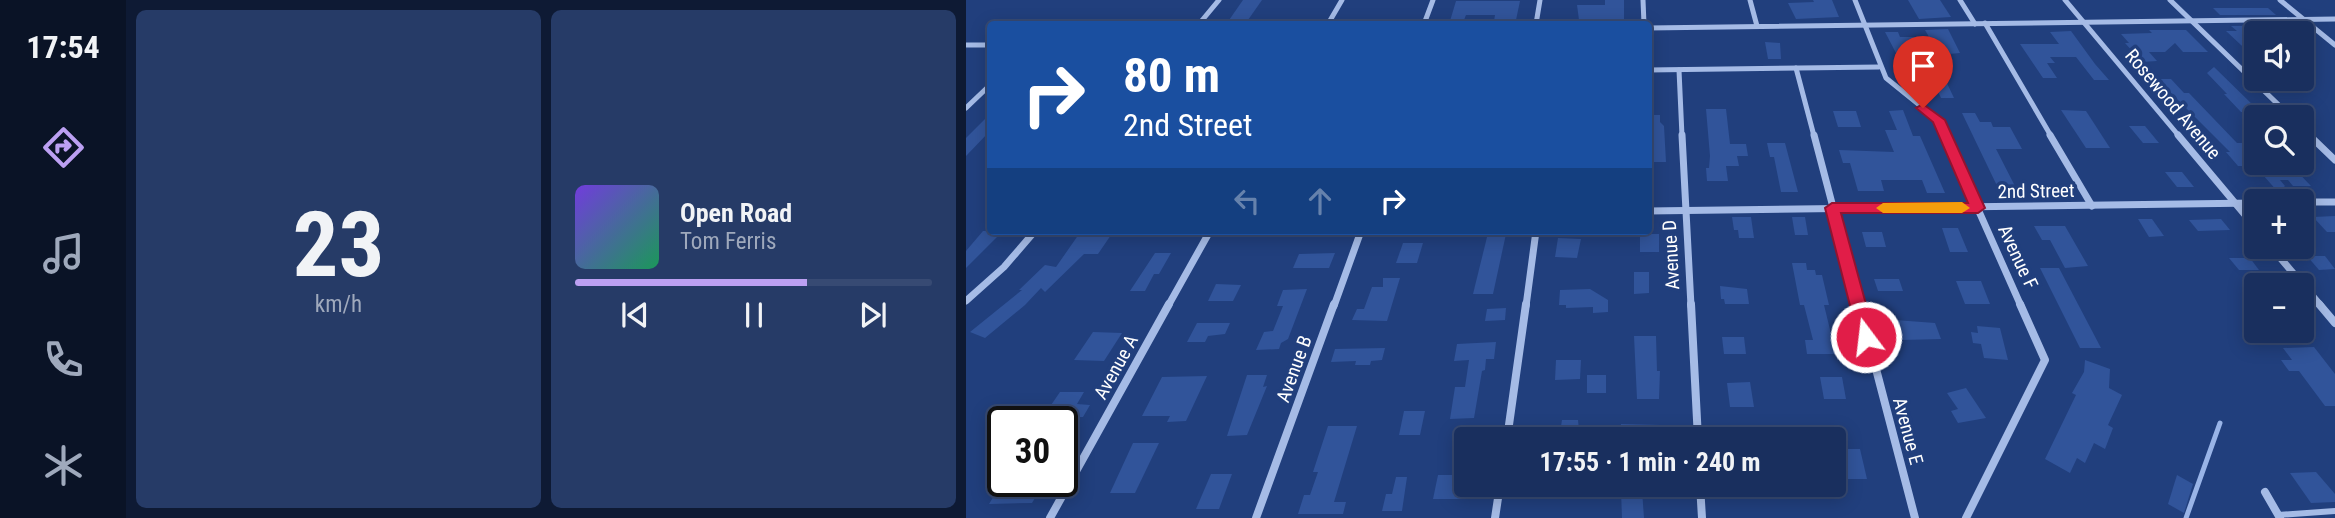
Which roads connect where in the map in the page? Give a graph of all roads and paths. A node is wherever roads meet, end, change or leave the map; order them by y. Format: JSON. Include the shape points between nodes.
{"nodes":[{"id":1,"x":1219,"y":0,"type":"edge"},
{"id":2,"x":1342,"y":0,"type":"edge"},
{"id":3,"x":1433,"y":0,"type":"edge"},
{"id":4,"x":1540,"y":0,"type":"edge"},
{"id":5,"x":1643,"y":0,"type":"edge"},
{"id":6,"x":1750,"y":0,"type":"edge"},
{"id":7,"x":1855,"y":0,"type":"edge"},
{"id":8,"x":1960,"y":0,"type":"edge"},
{"id":9,"x":2065,"y":0,"type":"edge"},
{"id":10,"x":2170,"y":0,"type":"edge"},
{"id":11,"x":2280,"y":0,"type":"edge"},
{"id":12,"x":2304,"y":19,"type":"junction"},
{"id":13,"x":2335,"y":19,"type":"edge"},
{"id":14,"x":1202,"y":21,"type":"edge"},
{"id":15,"x":1330,"y":21,"type":"edge"},
{"id":16,"x":1425,"y":21,"type":"edge"},
{"id":17,"x":1536,"y":21,"type":"edge"},
{"id":18,"x":1644,"y":21,"type":"edge"},
{"id":19,"x":2191,"y":21,"type":"junction"},
{"id":20,"x":2084,"y":22,"type":"junction"},
{"id":21,"x":1985,"y":23,"type":"junction"},
{"id":22,"x":1975,"y":24,"type":"junction"},
{"id":23,"x":1866,"y":25,"type":"junction"},
{"id":24,"x":1756,"y":26,"type":"junction"},
{"id":25,"x":1652,"y":28,"type":"edge"},
{"id":26,"x":966,"y":45,"type":"edge"},
{"id":27,"x":987,"y":45,"type":"edge"},
{"id":28,"x":2335,"y":45,"type":"edge"},
{"id":29,"x":1879,"y":67,"type":"junction"},
{"id":30,"x":1796,"y":68,"type":"junction"},
{"id":31,"x":1679,"y":69,"type":"junction"},
{"id":32,"x":1652,"y":70,"type":"edge"},
{"id":33,"x":987,"y":88,"type":"edge"},
{"id":34,"x":2278,"y":105,"type":"edge"},
{"id":35,"x":966,"y":108,"type":"edge"},
{"id":36,"x":2314,"y":140,"type":"edge"},
{"id":37,"x":2335,"y":160,"type":"edge"},
{"id":38,"x":2314,"y":202,"type":"edge"},
{"id":39,"x":2335,"y":202,"type":"edge"},
{"id":40,"x":2235,"y":203,"type":"junction"},
{"id":41,"x":2244,"y":203,"type":"edge"},
{"id":42,"x":2092,"y":206,"type":"junction"},
{"id":43,"x":1832,"y":208,"type":"junction"},
{"id":44,"x":1978,"y":208,"type":"junction"},
{"id":45,"x":1685,"y":210,"type":"junction"},
{"id":46,"x":1652,"y":211,"type":"edge"},
{"id":47,"x":2244,"y":214,"type":"edge"},
{"id":48,"x":1032,"y":235,"type":"edge"},
{"id":49,"x":1208,"y":235,"type":"edge"},
{"id":50,"x":1360,"y":235,"type":"edge"},
{"id":51,"x":1535,"y":235,"type":"edge"},
{"id":52,"x":2281,"y":259,"type":"edge"},
{"id":53,"x":966,"y":302,"type":"edge"},
{"id":54,"x":2335,"y":323,"type":"edge"},
{"id":55,"x":1509,"y":427,"type":"edge"},
{"id":56,"x":1697,"y":427,"type":"edge"},
{"id":57,"x":2265,"y":492,"type":"dead end"},
{"id":58,"x":1498,"y":497,"type":"edge"},
{"id":59,"x":1701,"y":497,"type":"edge"},
{"id":60,"x":2335,"y":511,"type":"edge"},
{"id":61,"x":2279,"y":517,"type":"edge"},
{"id":62,"x":1049,"y":518,"type":"edge"},
{"id":63,"x":1256,"y":518,"type":"edge"},
{"id":64,"x":1495,"y":518,"type":"edge"},
{"id":65,"x":1702,"y":518,"type":"edge"},
{"id":66,"x":1915,"y":518,"type":"edge"},
{"id":67,"x":1966,"y":518,"type":"edge"}],
"edges":[{"from":1,"to":14,"type":"street"},
{"from":2,"to":15,"type":"street"},
{"from":3,"to":16,"type":"street"},
{"from":4,"to":17,"type":"street"},
{"from":5,"to":18,"type":"street"},
{"from":6,"to":24,"type":"street"},
{"from":7,"to":23,"type":"street","name":"Avenue F"},
{"from":8,"to":22,"type":"street"},
{"from":9,"to":20,"type":"street","name":"Rosewood Avenue"},
{"from":10,"to":19,"type":"street"},
{"from":11,"to":12,"type":"street"},
{"from":12,"to":13,"type":"street"},
{"from":12,"to":19,"type":"street"},
{"from":12,"to":28,"type":"street"},
{"from":19,"to":20,"type":"street"},
{"from":19,"to":34,"type":"street"},
{"from":20,"to":21,"type":"street"},
{"from":20,"to":40,"type":"street","name":"Rosewood Avenue"},
{"from":21,"to":22,"type":"street"},
{"from":21,"to":42,"type":"street"},
{"from":22,"to":23,"type":"street"},
{"from":23,"to":24,"type":"street"},
{"from":23,"to":29,"type":"street","name":"Avenue F"},
{"from":24,"to":25,"type":"street"},
{"from":26,"to":27,"type":"street"},
{"from":29,"to":30,"type":"street"},
{"from":29,"to":44,"type":"street","name":"Avenue F","via":[[1892,84],[1938,120]]},
{"from":30,"to":31,"type":"street"},
{"from":30,"to":43,"type":"street","name":"Avenue E"},
{"from":31,"to":32,"type":"street"},
{"from":31,"to":45,"type":"street","name":"Avenue D"},
{"from":33,"to":35,"type":"street"},
{"from":36,"to":37,"type":"street"},
{"from":38,"to":39,"type":"street"},
{"from":40,"to":41,"type":"street","name":"2nd Street"},
{"from":40,"to":42,"type":"street","name":"2nd Street"},
{"from":40,"to":47,"type":"street","name":"Rosewood Avenue"},
{"from":42,"to":44,"type":"street","name":"2nd Street"},
{"from":43,"to":44,"type":"street","name":"2nd Street"},
{"from":43,"to":45,"type":"street","name":"2nd Street"},
{"from":43,"to":66,"type":"street","name":"Avenue E"},
{"from":44,"to":67,"type":"street","name":"Avenue F","via":[[2045,360]]},
{"from":45,"to":46,"type":"street","name":"2nd Street"},
{"from":45,"to":56,"type":"street","name":"Avenue D"},
{"from":48,"to":53,"type":"street"},
{"from":49,"to":62,"type":"street","name":"Avenue A"},
{"from":50,"to":63,"type":"street","name":"Avenue B"},
{"from":51,"to":55,"type":"street"},
{"from":52,"to":54,"type":"street"},
{"from":57,"to":61,"type":"street"},
{"from":58,"to":64,"type":"street"},
{"from":59,"to":65,"type":"street"},
{"from":60,"to":61,"type":"lane"}]}
